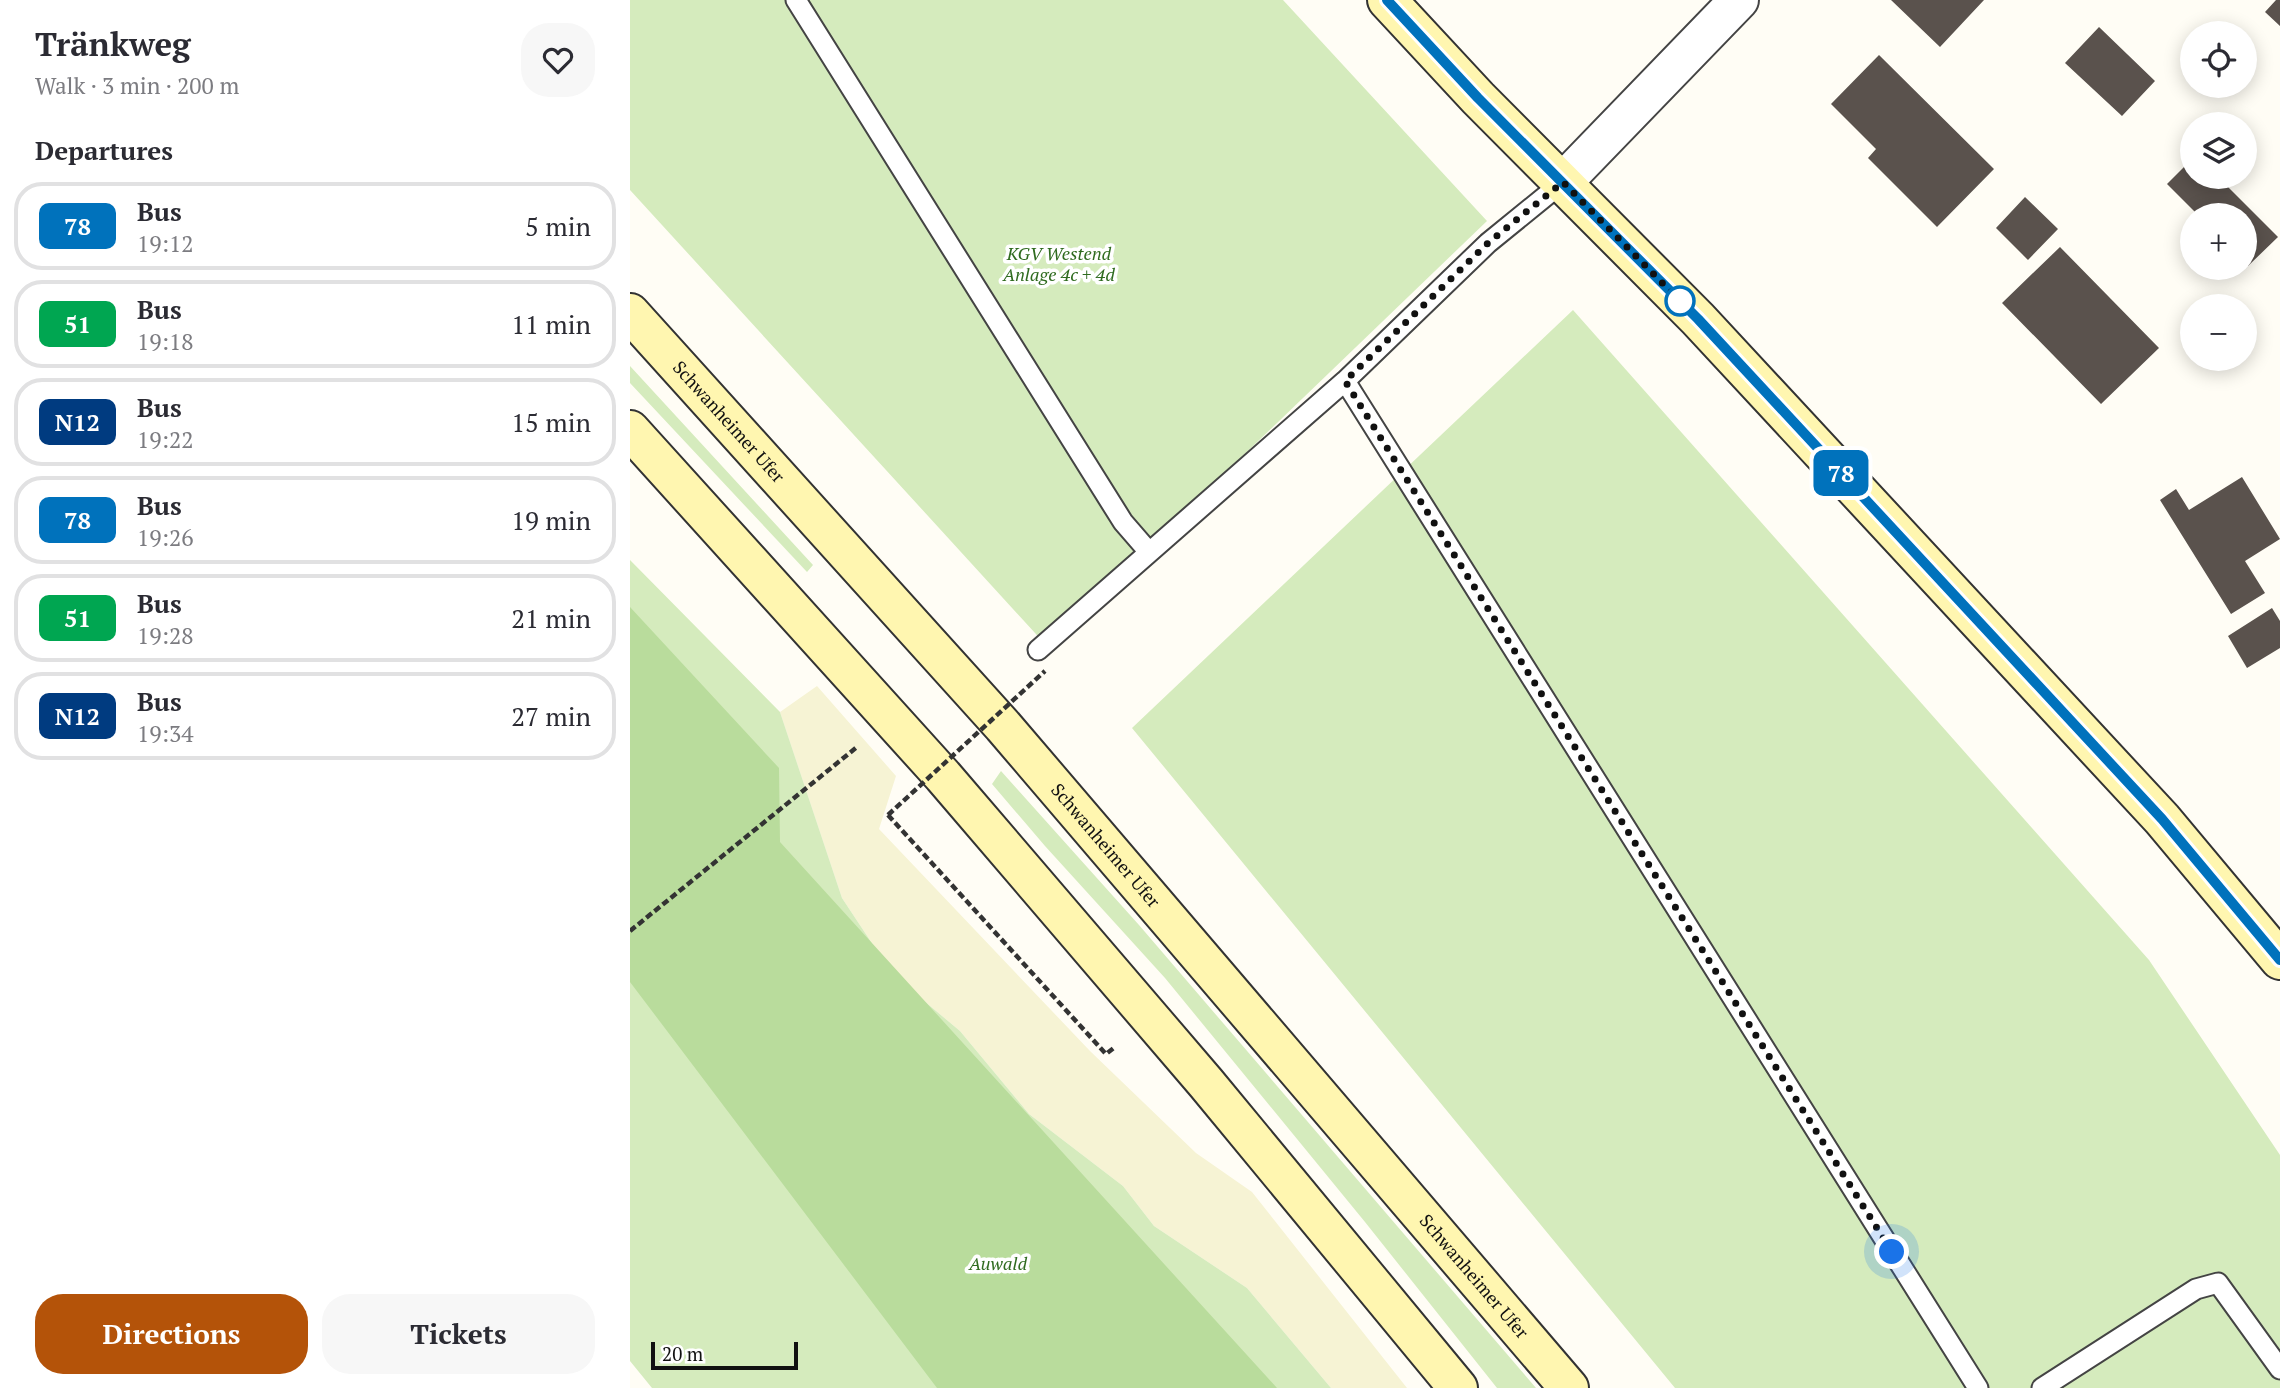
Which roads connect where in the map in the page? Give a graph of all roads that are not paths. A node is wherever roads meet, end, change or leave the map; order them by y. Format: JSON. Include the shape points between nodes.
{"nodes":[{"id":1,"x":796,"y":0,"type":"edge"},
{"id":2,"x":1387,"y":0,"type":"edge"},
{"id":3,"x":1739,"y":0,"type":"edge"},
{"id":4,"x":1563,"y":182,"type":"junction"},
{"id":5,"x":630,"y":313,"type":"edge"},
{"id":6,"x":1345,"y":381,"type":"junction"},
{"id":7,"x":630,"y":430,"type":"edge"},
{"id":8,"x":1149,"y":552,"type":"junction"},
{"id":9,"x":1038,"y":650,"type":"dead end"},
{"id":10,"x":2280,"y":960,"type":"edge"},
{"id":11,"x":2280,"y":1369,"type":"edge"},
{"id":12,"x":1458,"y":1388,"type":"edge"},
{"id":13,"x":1569,"y":1388,"type":"edge"},
{"id":14,"x":1978,"y":1388,"type":"edge"},
{"id":15,"x":2042,"y":1388,"type":"edge"}],
"edges":[{"from":1,"to":8,"type":"lane","via":[[1123,522]]},
{"from":2,"to":4,"type":"main road"},
{"from":3,"to":4,"type":"street"},
{"from":4,"to":6,"type":"lane","via":[[1488,243]]},
{"from":4,"to":10,"type":"main road","via":[[1698,319],[2152,808]]},
{"from":5,"to":13,"type":"main road","name":"Schwanheimer Ufer","via":[[1003,726]]},
{"from":6,"to":8,"type":"lane"},
{"from":6,"to":14,"type":"lane"},
{"from":7,"to":12,"type":"main road","via":[[953,787]]},
{"from":8,"to":9,"type":"lane"},
{"from":11,"to":15,"type":"lane","via":[[2218,1283],[2196,1289]]}]}
